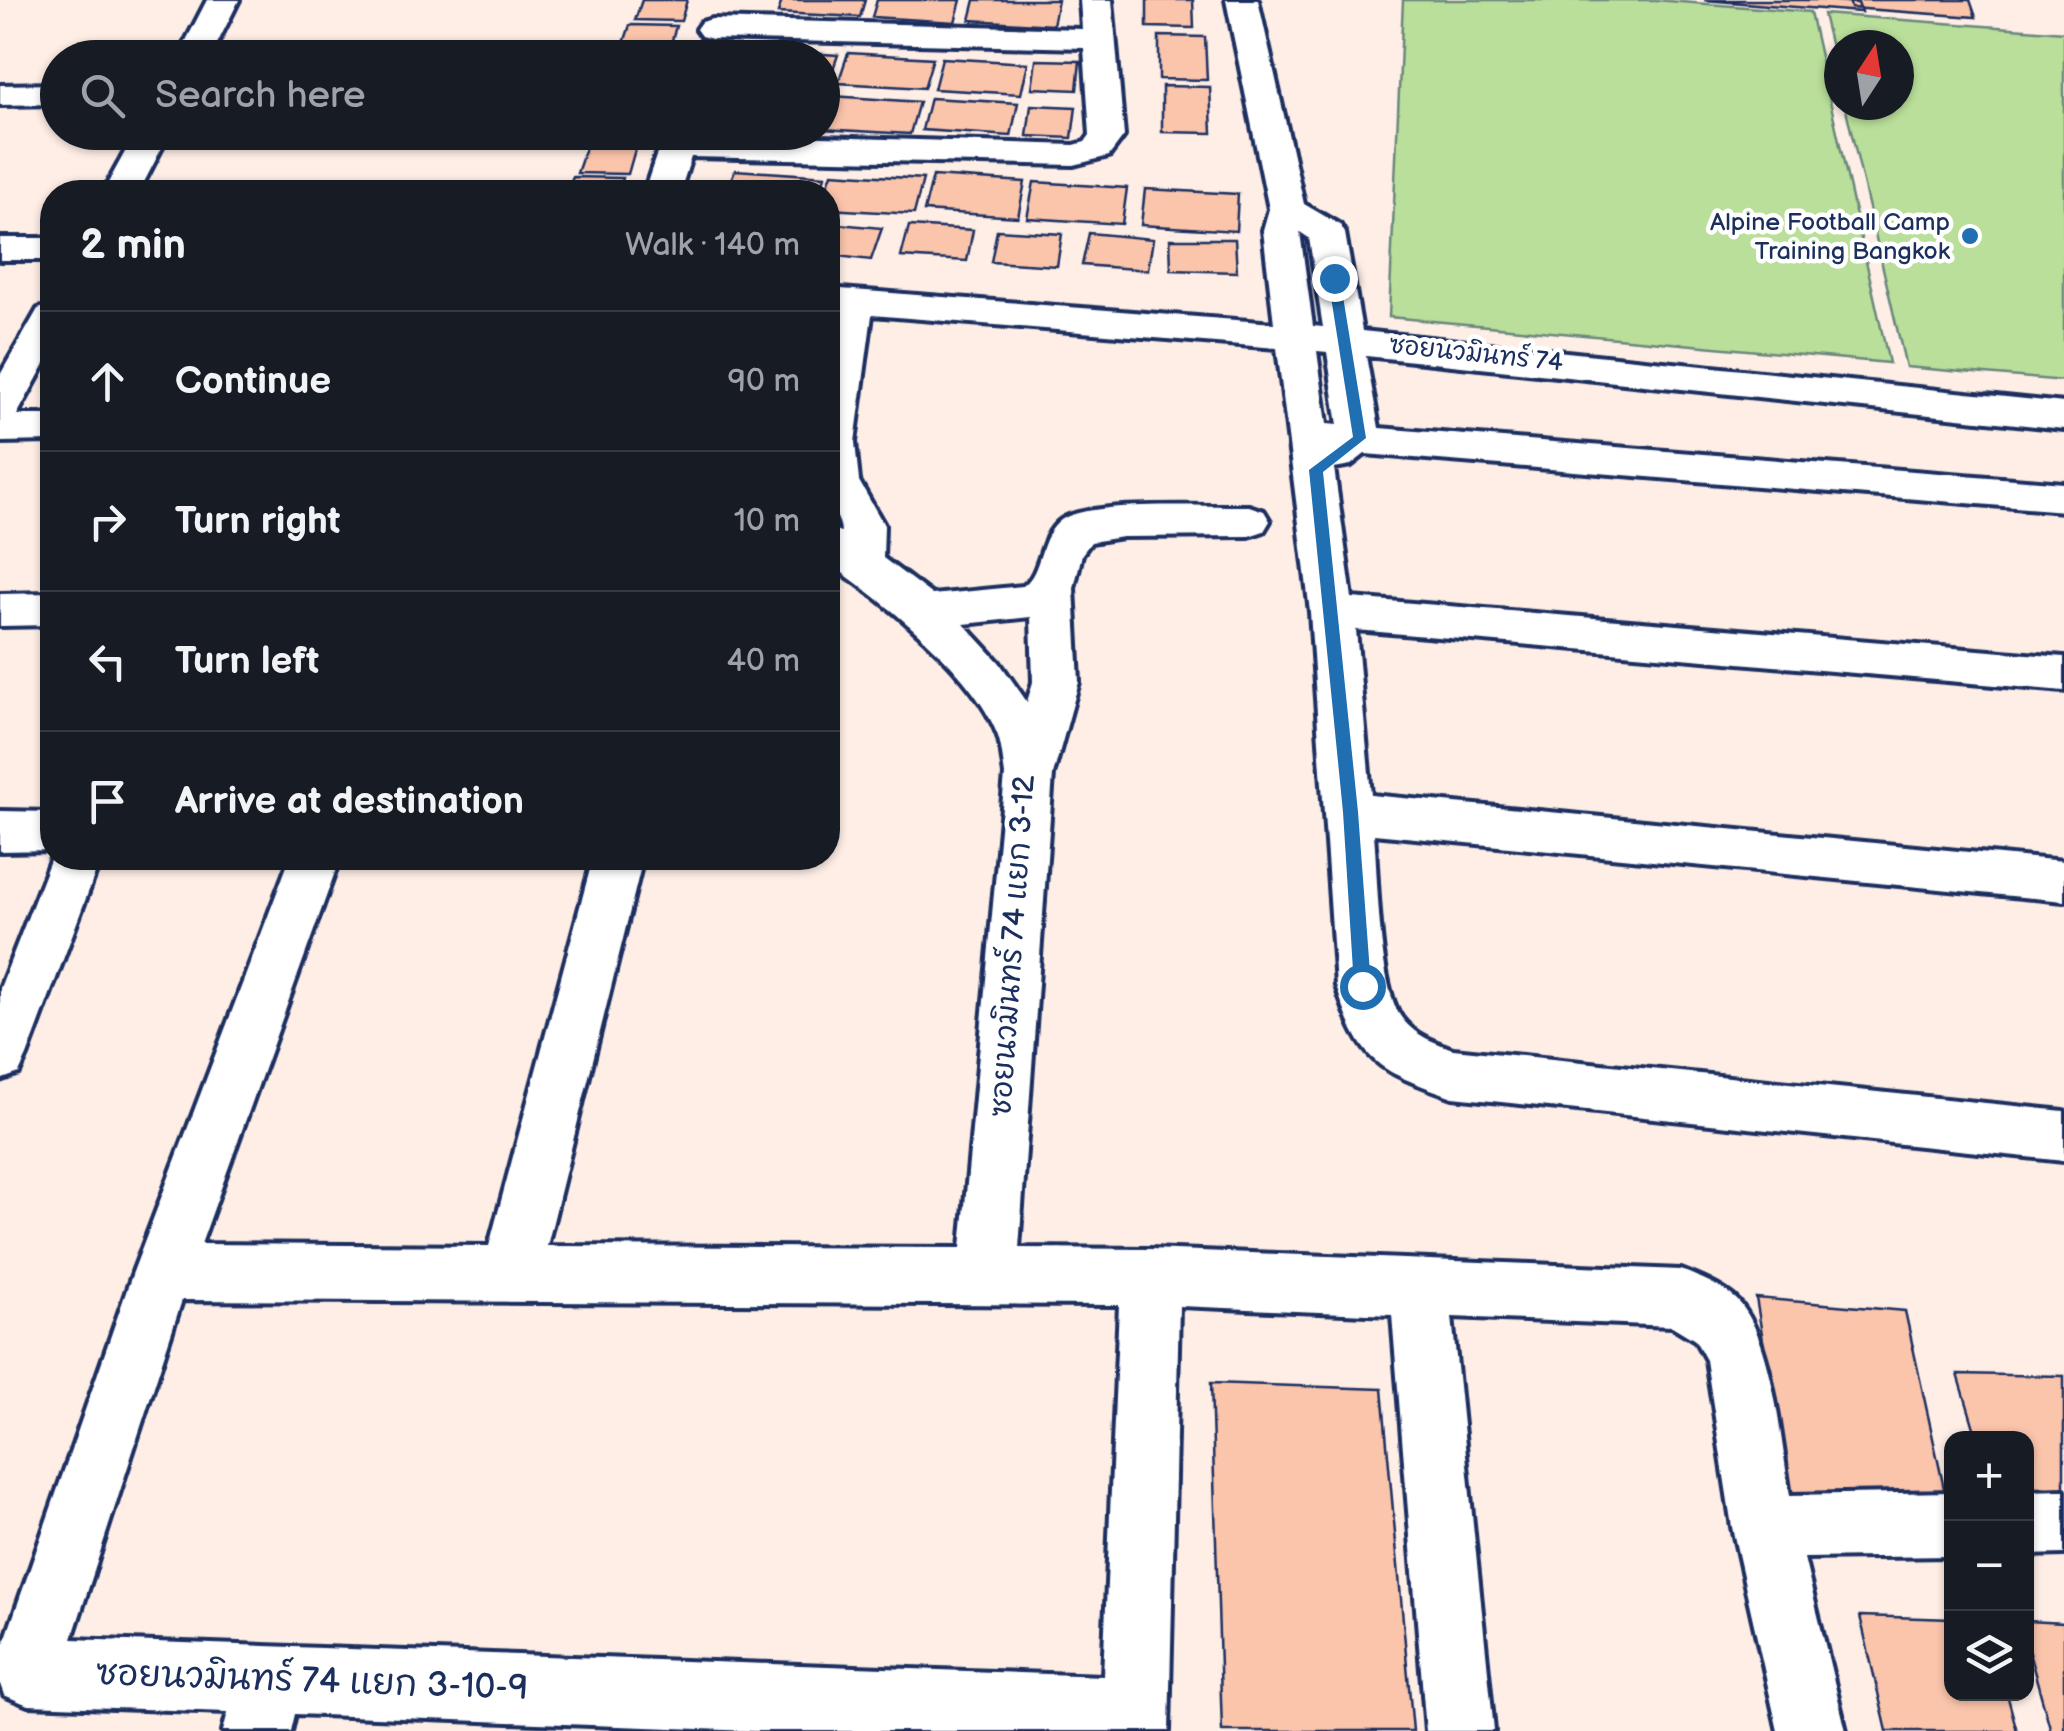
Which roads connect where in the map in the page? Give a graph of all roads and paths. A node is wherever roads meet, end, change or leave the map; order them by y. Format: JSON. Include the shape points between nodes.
{"nodes":[{"id":1,"x":223,"y":0,"type":"edge"},
{"id":2,"x":1096,"y":0,"type":"edge"},
{"id":3,"x":1242,"y":0,"type":"edge"},
{"id":4,"x":712,"y":29,"type":"edge"},
{"id":5,"x":1098,"y":39,"type":"junction"},
{"id":6,"x":202,"y":40,"type":"edge"},
{"id":7,"x":0,"y":94,"type":"edge"},
{"id":8,"x":40,"y":94,"type":"edge"},
{"id":9,"x":840,"y":146,"type":"edge"},
{"id":10,"x":143,"y":150,"type":"edge"},
{"id":11,"x":675,"y":150,"type":"edge"},
{"id":12,"x":127,"y":180,"type":"edge"},
{"id":13,"x":666,"y":180,"type":"edge"},
{"id":14,"x":1286,"y":210,"type":"junction"},
{"id":15,"x":40,"y":249,"type":"edge"},
{"id":16,"x":0,"y":250,"type":"edge"},
{"id":17,"x":841,"y":301,"type":"edge"},
{"id":18,"x":1294,"y":337,"type":"junction"},
{"id":19,"x":40,"y":339,"type":"edge"},
{"id":20,"x":1344,"y":340,"type":"junction"},
{"id":21,"x":0,"y":411,"type":"edge"},
{"id":22,"x":2064,"y":416,"type":"edge"},
{"id":23,"x":40,"y":428,"type":"edge"},
{"id":24,"x":0,"y":429,"type":"edge"},
{"id":25,"x":1359,"y":438,"type":"junction"},
{"id":26,"x":1311,"y":453,"type":"junction"},
{"id":27,"x":840,"y":485,"type":"edge"},
{"id":28,"x":2064,"y":497,"type":"edge"},
{"id":29,"x":1250,"y":521,"type":"dead end"},
{"id":30,"x":844,"y":553,"type":"edge"},
{"id":31,"x":1052,"y":588,"type":"junction"},
{"id":32,"x":40,"y":609,"type":"edge"},
{"id":33,"x":0,"y":610,"type":"edge"},
{"id":34,"x":926,"y":612,"type":"junction"},
{"id":35,"x":1332,"y":612,"type":"junction"},
{"id":36,"x":2064,"y":674,"type":"edge"},
{"id":37,"x":1030,"y":775,"type":"junction"},
{"id":38,"x":1350,"y":812,"type":"junction"},
{"id":39,"x":0,"y":830,"type":"edge"},
{"id":40,"x":40,"y":831,"type":"edge"},
{"id":41,"x":71,"y":870,"type":"edge"},
{"id":42,"x":311,"y":870,"type":"edge"},
{"id":43,"x":615,"y":870,"type":"edge"},
{"id":44,"x":2064,"y":881,"type":"edge"},
{"id":45,"x":0,"y":1056,"type":"edge"},
{"id":46,"x":2064,"y":1136,"type":"edge"},
{"id":47,"x":162,"y":1272,"type":"junction"},
{"id":48,"x":511,"y":1275,"type":"junction"},
{"id":49,"x":988,"y":1275,"type":"junction"},
{"id":50,"x":1150,"y":1277,"type":"junction"},
{"id":51,"x":1419,"y":1286,"type":"junction"},
{"id":52,"x":2034,"y":1522,"type":"edge"},
{"id":53,"x":2064,"y":1522,"type":"edge"},
{"id":54,"x":1944,"y":1524,"type":"edge"},
{"id":55,"x":1764,"y":1527,"type":"junction"},
{"id":56,"x":263,"y":1705,"type":"edge"},
{"id":57,"x":678,"y":1712,"type":"edge"},
{"id":58,"x":1135,"y":1721,"type":"edge"},
{"id":59,"x":1460,"y":1731,"type":"edge"},
{"id":60,"x":1812,"y":1731,"type":"edge"}],
"edges":[{"from":1,"to":6,"type":"street"},
{"from":2,"to":5,"type":"street"},
{"from":3,"to":14,"type":"street"},
{"from":4,"to":5,"type":"street"},
{"from":5,"to":9,"type":"street","via":[[1106,136],[1097,150],[1074,155]]},
{"from":7,"to":8,"type":"street"},
{"from":10,"to":12,"type":"street"},
{"from":11,"to":13,"type":"street"},
{"from":14,"to":18,"type":"street","via":[[1282,230]]},
{"from":14,"to":20,"type":"street","via":[[1327,232]]},
{"from":15,"to":16,"type":"street"},
{"from":17,"to":18,"type":"street","name":"ซอยนวมินทร์ 74"},
{"from":18,"to":20,"type":"street","name":"ซอยนวมินทร์ 74"},
{"from":18,"to":26,"type":"street"},
{"from":19,"to":21,"type":"street"},
{"from":20,"to":22,"type":"street","name":"ซอยนวมินทร์ 74"},
{"from":20,"to":25,"type":"street"},
{"from":23,"to":24,"type":"street"},
{"from":25,"to":26,"type":"street"},
{"from":25,"to":28,"type":"street"},
{"from":26,"to":35,"type":"street"},
{"from":27,"to":30,"type":"street","name":"ซอยนวมินทร์ 74 แยก 3-12","via":[[863,525]]},
{"from":29,"to":31,"type":"street","via":[[1122,522],[1076,530],[1061,550]]},
{"from":30,"to":34,"type":"street","name":"ซอยนวมินทร์ 74 แยก 3-12"},
{"from":31,"to":34,"type":"street","via":[[1033,601]]},
{"from":31,"to":37,"type":"street","via":[[1056,682]]},
{"from":32,"to":33,"type":"street"},
{"from":34,"to":37,"type":"street","name":"ซอยนวมินทร์ 74 แยก 3-12","via":[[1020,733]]},
{"from":35,"to":36,"type":"street"},
{"from":35,"to":38,"type":"street"},
{"from":37,"to":49,"type":"street","name":"ซอยนวมินทร์ 74 แยก 3-12"},
{"from":38,"to":44,"type":"street"},
{"from":38,"to":46,"type":"street","via":[[1362,986],[1375,1026],[1398,1054],[1453,1073]]},
{"from":39,"to":40,"type":"street"},
{"from":41,"to":45,"type":"street"},
{"from":42,"to":47,"type":"street"},
{"from":43,"to":48,"type":"street"},
{"from":47,"to":48,"type":"street"},
{"from":47,"to":56,"type":"street","name":"ซอยนวมินทร์ 74 แยก 3-10-9","via":[[28,1671]]},
{"from":48,"to":49,"type":"street"},
{"from":49,"to":50,"type":"street"},
{"from":50,"to":51,"type":"street"},
{"from":50,"to":58,"type":"street"},
{"from":51,"to":55,"type":"street","via":[[1681,1298],[1716,1320],[1735,1354]]},
{"from":51,"to":59,"type":"street"},
{"from":52,"to":53,"type":"street"},
{"from":54,"to":55,"type":"street"},
{"from":55,"to":60,"type":"street"},
{"from":56,"to":57,"type":"street","name":"ซอยนวมินทร์ 74 แยก 3-10-9"},
{"from":57,"to":58,"type":"street","name":"ซอยนวมินทร์ 74 แยก 3-10-9"}]}
